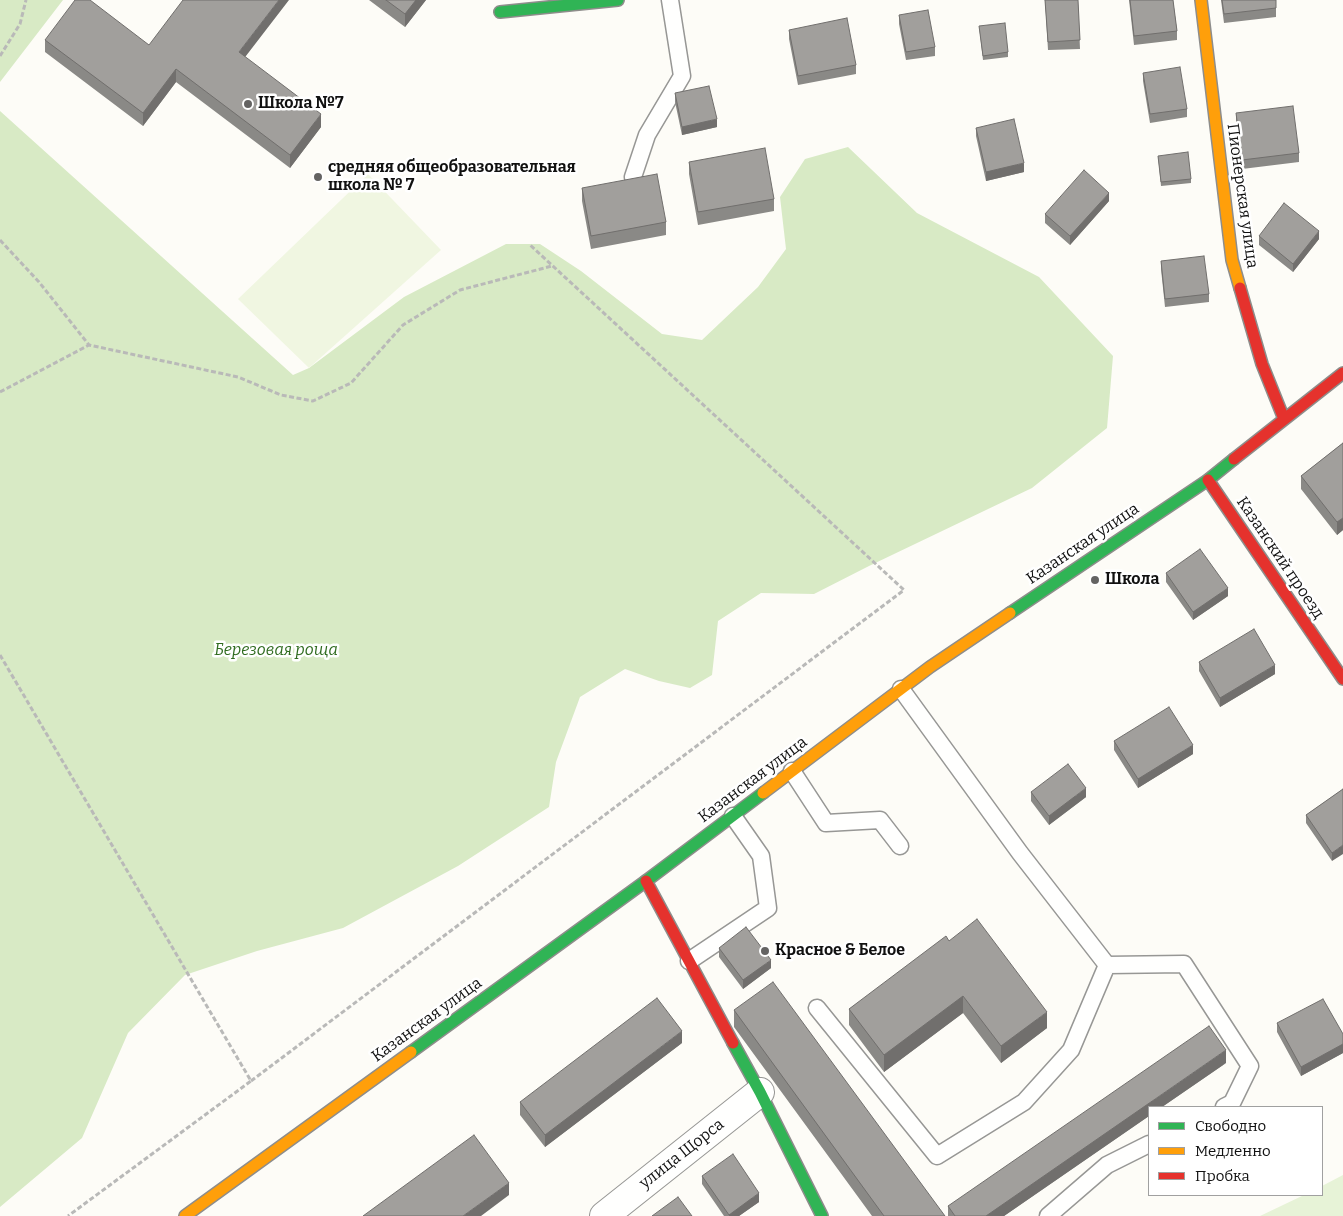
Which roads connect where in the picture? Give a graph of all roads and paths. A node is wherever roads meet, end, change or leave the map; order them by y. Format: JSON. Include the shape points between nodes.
{"nodes":[{"id":1,"x":26,"y":0,"type":"edge"},
{"id":2,"x":618,"y":0,"type":"edge"},
{"id":3,"x":670,"y":0,"type":"edge"},
{"id":4,"x":1201,"y":0,"type":"edge"},
{"id":5,"x":500,"y":12,"type":"dead end"},
{"id":6,"x":0,"y":56,"type":"edge"},
{"id":7,"x":633,"y":177,"type":"edge"},
{"id":8,"x":0,"y":240,"type":"edge"},
{"id":9,"x":529,"y":244,"type":"dead end"},
{"id":10,"x":552,"y":266,"type":"junction"},
{"id":11,"x":90,"y":345,"type":"junction"},
{"id":12,"x":1343,"y":373,"type":"edge"},
{"id":13,"x":0,"y":392,"type":"edge"},
{"id":14,"x":1284,"y":419,"type":"junction"},
{"id":15,"x":1208,"y":480,"type":"junction"},
{"id":16,"x":0,"y":655,"type":"edge"},
{"id":17,"x":1343,"y":679,"type":"edge"},
{"id":18,"x":901,"y":689,"type":"junction"},
{"id":19,"x":792,"y":771,"type":"junction"},
{"id":20,"x":733,"y":816,"type":"junction"},
{"id":21,"x":900,"y":846,"type":"dead end"},
{"id":22,"x":646,"y":881,"type":"junction"},
{"id":23,"x":689,"y":961,"type":"junction"},
{"id":24,"x":1106,"y":965,"type":"junction"},
{"id":25,"x":817,"y":1008,"type":"dead end"},
{"id":26,"x":252,"y":1081,"type":"junction"},
{"id":27,"x":760,"y":1092,"type":"junction"},
{"id":28,"x":1226,"y":1106,"type":"edge"},
{"id":29,"x":1148,"y":1144,"type":"edge"},
{"id":30,"x":68,"y":1216,"type":"edge"},
{"id":31,"x":185,"y":1216,"type":"edge"},
{"id":32,"x":604,"y":1216,"type":"edge"},
{"id":33,"x":822,"y":1216,"type":"edge"},
{"id":34,"x":1048,"y":1216,"type":"edge"}],
"edges":[{"from":1,"to":6,"type":"path","via":[[20,24]]},
{"from":2,"to":5,"type":"main road"},
{"from":3,"to":7,"type":"lane","via":[[682,76],[647,135]]},
{"from":4,"to":14,"type":"main road","name":"Пионерская улица","via":[[1232,260],[1262,364]]},
{"from":8,"to":11,"type":"path"},
{"from":9,"to":10,"type":"path"},
{"from":10,"to":11,"type":"path","via":[[460,290],[402,326],[351,384],[313,401],[282,395],[238,377]]},
{"from":10,"to":26,"type":"path","via":[[904,590]]},
{"from":11,"to":13,"type":"path"},
{"from":12,"to":14,"type":"main road","name":"Казанская улица"},
{"from":14,"to":15,"type":"main road","name":"Казанская улица"},
{"from":15,"to":17,"type":"main road","name":"Казанский проезд"},
{"from":15,"to":18,"type":"main road","name":"Казанская улица"},
{"from":16,"to":26,"type":"path"},
{"from":18,"to":19,"type":"main road","name":"Казанская улица"},
{"from":18,"to":24,"type":"lane"},
{"from":19,"to":20,"type":"main road","name":"Казанская улица"},
{"from":19,"to":21,"type":"lane","via":[[826,823],[880,820]]},
{"from":20,"to":22,"type":"main road","name":"Казанская улица"},
{"from":20,"to":23,"type":"lane","via":[[761,856],[768,908]]},
{"from":22,"to":23,"type":"main road"},
{"from":22,"to":31,"type":"main road","name":"Казанская улица"},
{"from":23,"to":27,"type":"main road"},
{"from":24,"to":25,"type":"lane","via":[[1071,1050],[1024,1102],[937,1156]]},
{"from":24,"to":28,"type":"lane","via":[[1184,964],[1250,1066],[1232,1103]]},
{"from":26,"to":30,"type":"path"},
{"from":27,"to":32,"type":"street","name":"улица Щорса"},
{"from":27,"to":33,"type":"main road"},
{"from":29,"to":34,"type":"lane","via":[[1107,1165]]}]}
